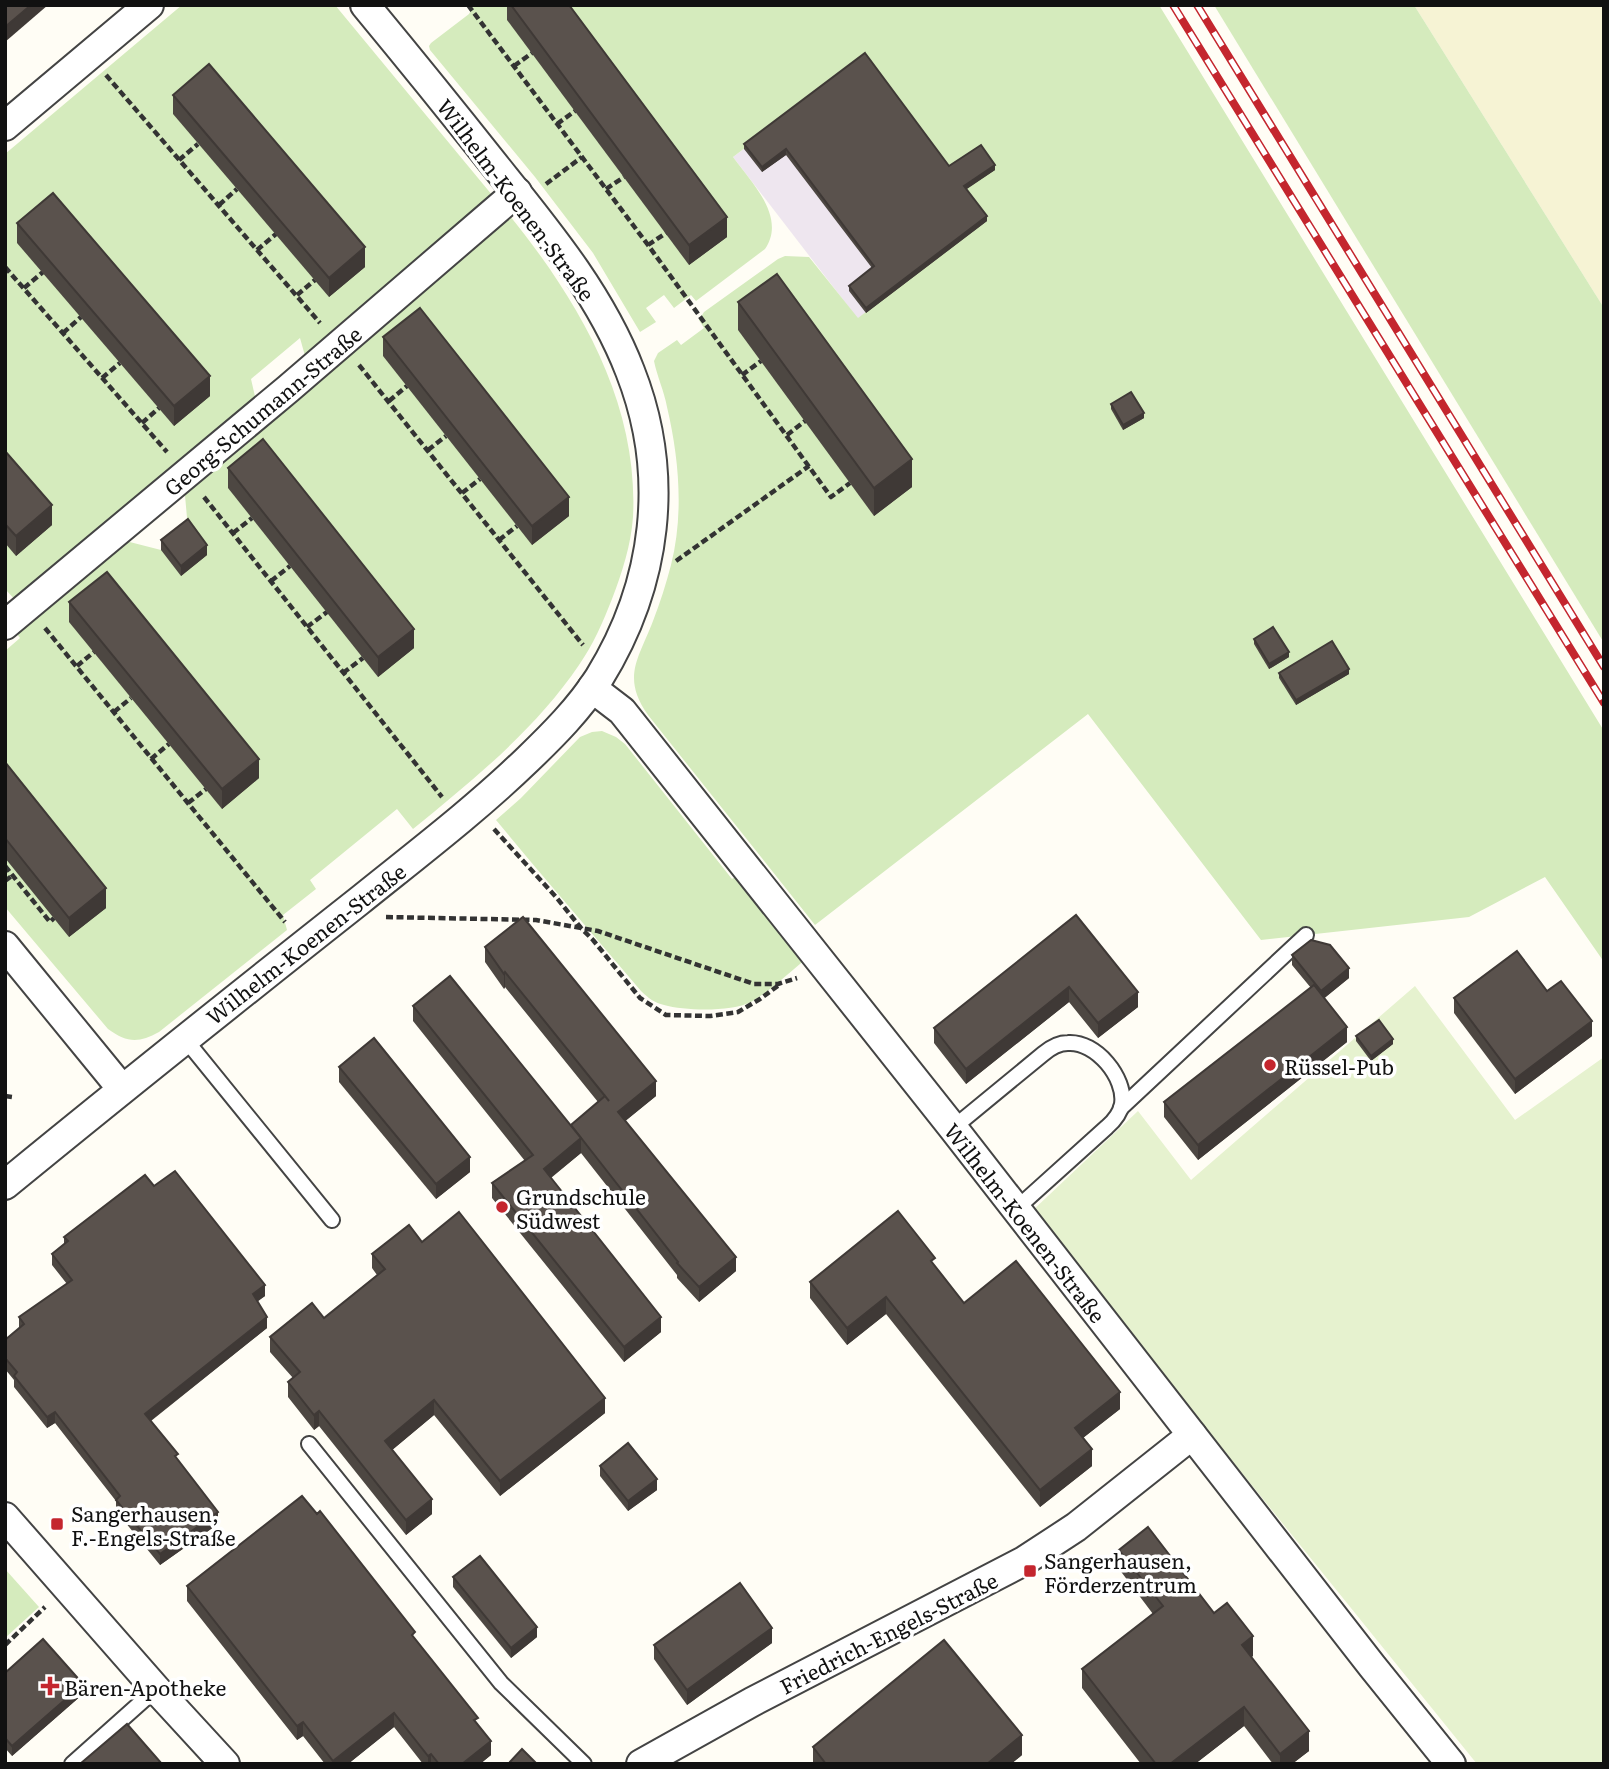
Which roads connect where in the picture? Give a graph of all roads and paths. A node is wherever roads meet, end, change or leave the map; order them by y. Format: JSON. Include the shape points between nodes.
{"nodes":[{"id":1,"x":149,"y":5,"type":"edge"},
{"id":2,"x":365,"y":5,"type":"edge"},
{"id":3,"x":468,"y":5,"type":"edge"},
{"id":4,"x":532,"y":53,"type":"edge"},
{"id":5,"x":514,"y":66,"type":"junction"},
{"id":6,"x":575,"y":111,"type":"edge"},
{"id":7,"x":557,"y":124,"type":"junction"},
{"id":8,"x":5,"y":125,"type":"edge"},
{"id":9,"x":198,"y":144,"type":"edge"},
{"id":10,"x":582,"y":157,"type":"junction"},
{"id":11,"x":179,"y":160,"type":"dead end"},
{"id":12,"x":624,"y":177,"type":"edge"},
{"id":13,"x":237,"y":189,"type":"edge"},
{"id":14,"x":606,"y":189,"type":"junction"},
{"id":15,"x":520,"y":196,"type":"junction"},
{"id":16,"x":219,"y":205,"type":"dead end"},
{"id":17,"x":666,"y":233,"type":"edge"},
{"id":18,"x":276,"y":234,"type":"edge"},
{"id":19,"x":648,"y":245,"type":"junction"},
{"id":20,"x":257,"y":250,"type":"dead end"},
{"id":21,"x":5,"y":267,"type":"edge"},
{"id":22,"x":43,"y":272,"type":"edge"},
{"id":23,"x":315,"y":280,"type":"edge"},
{"id":24,"x":24,"y":288,"type":"junction"},
{"id":25,"x":296,"y":296,"type":"dead end"},
{"id":26,"x":81,"y":317,"type":"edge"},
{"id":27,"x":63,"y":333,"type":"junction"},
{"id":28,"x":761,"y":361,"type":"edge"},
{"id":29,"x":120,"y":363,"type":"edge"},
{"id":30,"x":743,"y":375,"type":"junction"},
{"id":31,"x":102,"y":378,"type":"junction"},
{"id":32,"x":407,"y":386,"type":"edge"},
{"id":33,"x":388,"y":401,"type":"dead end"},
{"id":34,"x":159,"y":408,"type":"edge"},
{"id":35,"x":805,"y":421,"type":"edge"},
{"id":36,"x":142,"y":423,"type":"junction"},
{"id":37,"x":787,"y":435,"type":"junction"},
{"id":38,"x":446,"y":436,"type":"edge"},
{"id":39,"x":428,"y":450,"type":"dead end"},
{"id":40,"x":809,"y":466,"type":"junction"},
{"id":41,"x":187,"y":475,"type":"junction"},
{"id":42,"x":480,"y":479,"type":"edge"},
{"id":43,"x":850,"y":483,"type":"edge"},
{"id":44,"x":462,"y":493,"type":"dead end"},
{"id":45,"x":252,"y":519,"type":"edge"},
{"id":46,"x":517,"y":526,"type":"edge"},
{"id":47,"x":233,"y":533,"type":"junction"},
{"id":48,"x":499,"y":540,"type":"dead end"},
{"id":49,"x":647,"y":558,"type":"junction"},
{"id":50,"x":290,"y":566,"type":"edge"},
{"id":51,"x":271,"y":581,"type":"junction"},
{"id":52,"x":27,"y":606,"type":"junction"},
{"id":53,"x":327,"y":612,"type":"edge"},
{"id":54,"x":5,"y":625,"type":"edge"},
{"id":55,"x":307,"y":627,"type":"junction"},
{"id":56,"x":94,"y":652,"type":"edge"},
{"id":57,"x":363,"y":658,"type":"edge"},
{"id":58,"x":76,"y":666,"type":"junction"},
{"id":59,"x":343,"y":673,"type":"junction"},
{"id":60,"x":592,"y":688,"type":"junction"},
{"id":61,"x":131,"y":698,"type":"edge"},
{"id":62,"x":114,"y":712,"type":"junction"},
{"id":63,"x":169,"y":744,"type":"edge"},
{"id":64,"x":152,"y":758,"type":"junction"},
{"id":65,"x":206,"y":789,"type":"edge"},
{"id":66,"x":188,"y":803,"type":"junction"},
{"id":67,"x":460,"y":820,"type":"junction"},
{"id":68,"x":488,"y":821,"type":"dead end"},
{"id":69,"x":5,"y":866,"type":"edge"},
{"id":70,"x":15,"y":874,"type":"junction"},
{"id":71,"x":5,"y":881,"type":"edge"},
{"id":72,"x":382,"y":917,"type":"dead end"},
{"id":73,"x":54,"y":918,"type":"edge"},
{"id":74,"x":581,"y":928,"type":"junction"},
{"id":75,"x":1306,"y":935,"type":"dead end"},
{"id":76,"x":303,"y":945,"type":"junction"},
{"id":77,"x":5,"y":946,"type":"edge"},
{"id":78,"x":816,"y":956,"type":"junction"},
{"id":79,"x":783,"y":982,"type":"junction"},
{"id":80,"x":840,"y":987,"type":"junction"},
{"id":81,"x":185,"y":1039,"type":"junction"},
{"id":82,"x":122,"y":1089,"type":"junction"},
{"id":83,"x":5,"y":1096,"type":"edge"},
{"id":84,"x":12,"y":1097,"type":"dead end"},
{"id":85,"x":1121,"y":1108,"type":"junction"},
{"id":86,"x":953,"y":1128,"type":"junction"},
{"id":87,"x":5,"y":1185,"type":"edge"},
{"id":88,"x":1016,"y":1209,"type":"junction"},
{"id":89,"x":332,"y":1220,"type":"dead end"},
{"id":90,"x":1192,"y":1435,"type":"junction"},
{"id":91,"x":309,"y":1444,"type":"dead end"},
{"id":92,"x":5,"y":1517,"type":"edge"},
{"id":93,"x":66,"y":1587,"type":"junction"},
{"id":94,"x":5,"y":1645,"type":"edge"},
{"id":95,"x":156,"y":1689,"type":"junction"},
{"id":96,"x":72,"y":1764,"type":"edge"},
{"id":97,"x":225,"y":1764,"type":"edge"},
{"id":98,"x":584,"y":1764,"type":"edge"},
{"id":99,"x":641,"y":1764,"type":"edge"},
{"id":100,"x":1451,"y":1764,"type":"edge"}],
"edges":[{"from":1,"to":8,"type":"street"},
{"from":2,"to":15,"type":"street","name":"Wilhelm-Koenen-Straße"},
{"from":3,"to":5,"type":"path"},
{"from":4,"to":5,"type":"path"},
{"from":5,"to":7,"type":"path"},
{"from":6,"to":7,"type":"path"},
{"from":7,"to":10,"type":"path"},
{"from":9,"to":11,"type":"path"},
{"from":10,"to":14,"type":"path"},
{"from":10,"to":15,"type":"path"},
{"from":12,"to":14,"type":"path"},
{"from":13,"to":16,"type":"path"},
{"from":14,"to":19,"type":"path"},
{"from":15,"to":41,"type":"street","name":"Georg-Schumann-Straße"},
{"from":15,"to":49,"type":"street","name":"Wilhelm-Koenen-Straße","via":[[587,287],[638,392],[655,482]]},
{"from":17,"to":19,"type":"path"},
{"from":18,"to":20,"type":"path"},
{"from":19,"to":30,"type":"path"},
{"from":21,"to":24,"type":"path"},
{"from":22,"to":24,"type":"path"},
{"from":23,"to":25,"type":"path"},
{"from":24,"to":27,"type":"path"},
{"from":26,"to":27,"type":"path"},
{"from":27,"to":31,"type":"path"},
{"from":28,"to":30,"type":"path"},
{"from":29,"to":31,"type":"path"},
{"from":30,"to":37,"type":"path"},
{"from":31,"to":36,"type":"path"},
{"from":32,"to":33,"type":"path"},
{"from":34,"to":36,"type":"path"},
{"from":35,"to":37,"type":"path"},
{"from":36,"to":41,"type":"path"},
{"from":37,"to":40,"type":"path"},
{"from":38,"to":39,"type":"path"},
{"from":40,"to":43,"type":"path","via":[[831,497]]},
{"from":40,"to":49,"type":"path","via":[[674,562]]},
{"from":41,"to":47,"type":"path"},
{"from":41,"to":52,"type":"street","name":"Georg-Schumann-Straße"},
{"from":42,"to":44,"type":"path"},
{"from":45,"to":47,"type":"path"},
{"from":46,"to":48,"type":"path"},
{"from":47,"to":51,"type":"path"},
{"from":49,"to":60,"type":"street","name":"Wilhelm-Koenen-Straße","via":[[628,619]]},
{"from":50,"to":51,"type":"path"},
{"from":51,"to":55,"type":"path"},
{"from":52,"to":54,"type":"street","name":"Georg-Schumann-Straße"},
{"from":52,"to":58,"type":"path"},
{"from":53,"to":55,"type":"path"},
{"from":55,"to":59,"type":"path"},
{"from":56,"to":58,"type":"path"},
{"from":57,"to":59,"type":"path"},
{"from":58,"to":62,"type":"path"},
{"from":59,"to":67,"type":"path"},
{"from":60,"to":67,"type":"street","name":"Wilhelm-Koenen-Straße","via":[[546,741]]},
{"from":60,"to":78,"type":"street","name":"Wilhelm-Koenen-Straße","via":[[622,712]]},
{"from":61,"to":62,"type":"path"},
{"from":62,"to":64,"type":"path"},
{"from":63,"to":64,"type":"path"},
{"from":64,"to":66,"type":"path"},
{"from":65,"to":66,"type":"path"},
{"from":66,"to":76,"type":"path"},
{"from":67,"to":76,"type":"street","name":"Wilhelm-Koenen-Straße"},
{"from":68,"to":74,"type":"path"},
{"from":69,"to":70,"type":"path"},
{"from":70,"to":71,"type":"path"},
{"from":70,"to":73,"type":"path","via":[[50,922]]},
{"from":72,"to":74,"type":"path","via":[[520,918]]},
{"from":74,"to":79,"type":"path","via":[[751,983]]},
{"from":74,"to":79,"type":"path","via":[[640,998],[666,1015],[738,1012]]},
{"from":75,"to":85,"type":"lane"},
{"from":76,"to":81,"type":"street","name":"Wilhelm-Koenen-Straße"},
{"from":77,"to":82,"type":"street"},
{"from":78,"to":79,"type":"path"},
{"from":78,"to":80,"type":"street","name":"Wilhelm-Koenen-Straße"},
{"from":79,"to":80,"type":"path","via":[[796,978]]},
{"from":80,"to":86,"type":"street","name":"Wilhelm-Koenen-Straße"},
{"from":81,"to":82,"type":"street","name":"Wilhelm-Koenen-Straße"},
{"from":81,"to":89,"type":"lane"},
{"from":82,"to":87,"type":"street","name":"Wilhelm-Koenen-Straße"},
{"from":83,"to":84,"type":"path"},
{"from":85,"to":86,"type":"lane","via":[[1121,1086],[1110,1069],[1093,1050],[1069,1042],[1043,1054]]},
{"from":85,"to":88,"type":"lane","via":[[1107,1128]]},
{"from":86,"to":88,"type":"street","name":"Wilhelm-Koenen-Straße"},
{"from":88,"to":90,"type":"street","name":"Wilhelm-Koenen-Straße"},
{"from":90,"to":99,"type":"street","name":"Friedrich-Engels-Straße","via":[[1076,1527],[1024,1561]]},
{"from":90,"to":100,"type":"street","name":"Wilhelm-Koenen-Straße"},
{"from":91,"to":98,"type":"lane","via":[[501,1683]]},
{"from":92,"to":93,"type":"street"},
{"from":93,"to":94,"type":"path"},
{"from":93,"to":95,"type":"street"},
{"from":95,"to":96,"type":"lane"},
{"from":95,"to":97,"type":"street"}]}
